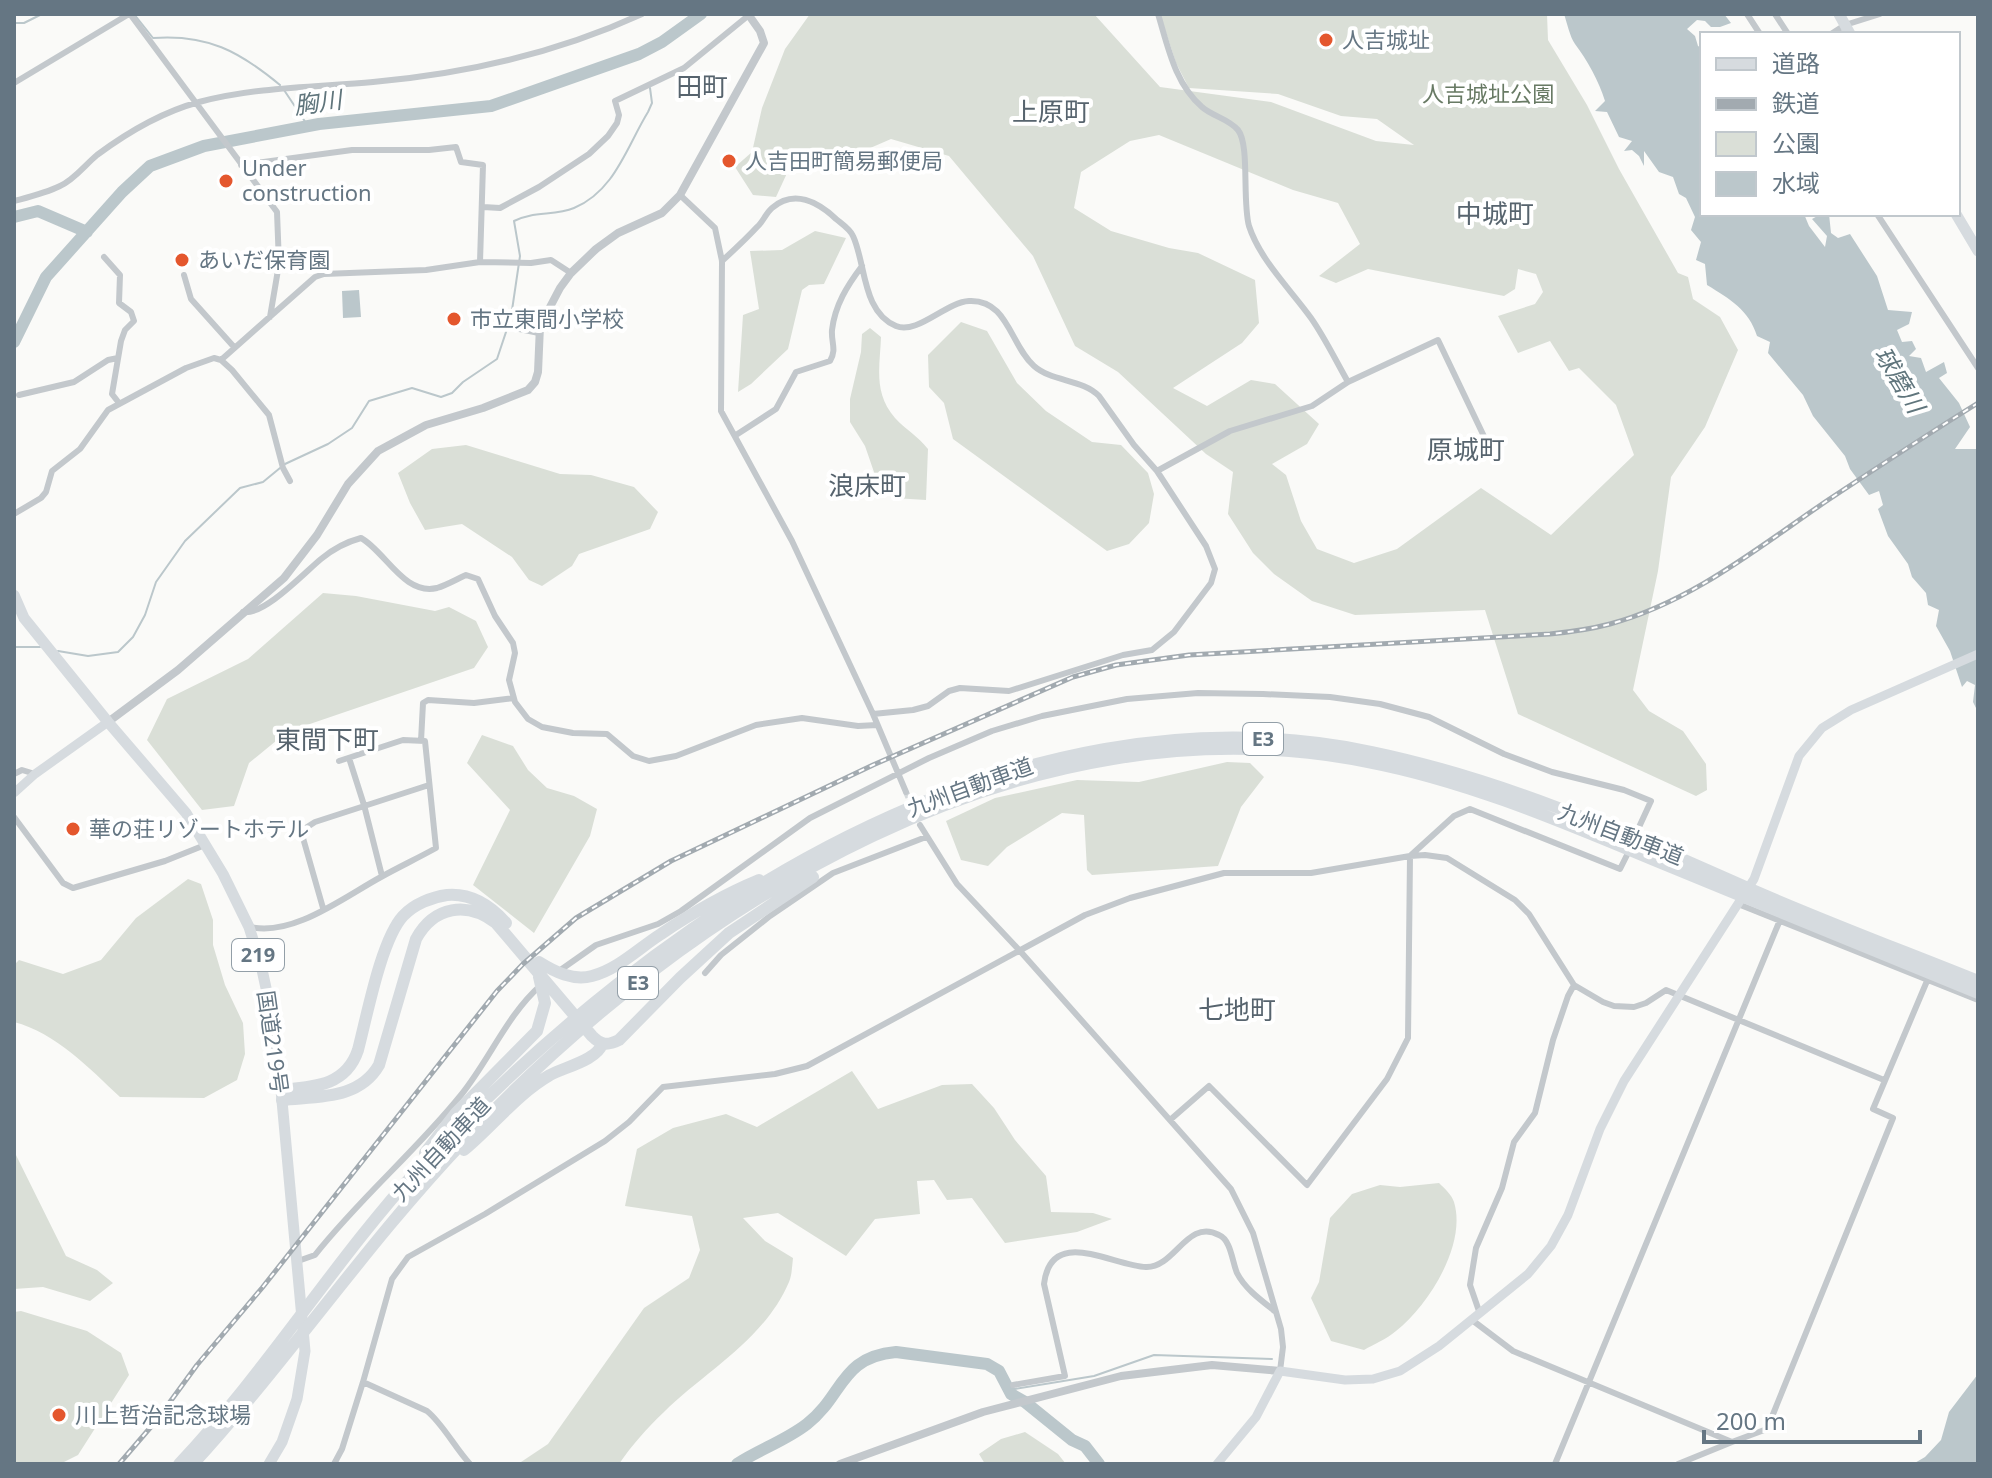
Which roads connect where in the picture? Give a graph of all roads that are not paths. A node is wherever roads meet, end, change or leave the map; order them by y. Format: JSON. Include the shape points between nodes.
{"nodes":[{"id":1,"x":129,"y":14,"type":"edge"},
{"id":2,"x":642,"y":14,"type":"edge"},
{"id":3,"x":1158,"y":14,"type":"edge"},
{"id":4,"x":1747,"y":14,"type":"edge"},
{"id":5,"x":1775,"y":14,"type":"edge"},
{"id":6,"x":1839,"y":14,"type":"edge"},
{"id":7,"x":1880,"y":14,"type":"edge"},
{"id":8,"x":752,"y":16,"type":"edge"},
{"id":9,"x":1848,"y":30,"type":"edge"},
{"id":10,"x":1759,"y":32,"type":"edge"},
{"id":11,"x":1787,"y":32,"type":"edge"},
{"id":12,"x":14,"y":83,"type":"edge"},
{"id":13,"x":197,"y":105,"type":"junction"},
{"id":14,"x":239,"y":162,"type":"junction"},
{"id":15,"x":680,"y":195,"type":"junction"},
{"id":16,"x":14,"y":201,"type":"edge"},
{"id":17,"x":483,"y":207,"type":"junction"},
{"id":18,"x":1878,"y":216,"type":"edge"},
{"id":19,"x":1957,"y":216,"type":"edge"},
{"id":20,"x":1978,"y":251,"type":"edge"},
{"id":21,"x":104,"y":257,"type":"dead end"},
{"id":22,"x":722,"y":261,"type":"junction"},
{"id":23,"x":480,"y":262,"type":"junction"},
{"id":24,"x":862,"y":266,"type":"junction"},
{"id":25,"x":571,"y":273,"type":"junction"},
{"id":26,"x":184,"y":275,"type":"dead end"},
{"id":27,"x":270,"y":317,"type":"junction"},
{"id":28,"x":504,"y":326,"type":"dead end"},
{"id":29,"x":539,"y":333,"type":"junction"},
{"id":30,"x":234,"y":347,"type":"junction"},
{"id":31,"x":118,"y":358,"type":"junction"},
{"id":32,"x":221,"y":360,"type":"junction"},
{"id":33,"x":1978,"y":368,"type":"edge"},
{"id":34,"x":1348,"y":382,"type":"junction"},
{"id":35,"x":19,"y":395,"type":"dead end"},
{"id":36,"x":119,"y":403,"type":"junction"},
{"id":37,"x":736,"y":435,"type":"junction"},
{"id":38,"x":1490,"y":449,"type":"dead end"},
{"id":39,"x":1157,"y":471,"type":"junction"},
{"id":40,"x":290,"y":481,"type":"dead end"},
{"id":41,"x":14,"y":514,"type":"edge"},
{"id":42,"x":14,"y":595,"type":"edge"},
{"id":43,"x":243,"y":612,"type":"junction"},
{"id":44,"x":1978,"y":654,"type":"edge"},
{"id":45,"x":514,"y":698,"type":"junction"},
{"id":46,"x":873,"y":714,"type":"junction"},
{"id":47,"x":108,"y":722,"type":"junction"},
{"id":48,"x":877,"y":725,"type":"junction"},
{"id":49,"x":421,"y":741,"type":"junction"},
{"id":50,"x":349,"y":758,"type":"junction"},
{"id":51,"x":339,"y":761,"type":"dead end"},
{"id":52,"x":14,"y":774,"type":"edge"},
{"id":53,"x":35,"y":774,"type":"junction"},
{"id":54,"x":899,"y":775,"type":"junction"},
{"id":55,"x":429,"y":785,"type":"junction"},
{"id":56,"x":906,"y":792,"type":"tunnel mouth"},
{"id":57,"x":14,"y":793,"type":"edge"},
{"id":58,"x":364,"y":805,"type":"junction"},
{"id":59,"x":14,"y":817,"type":"edge"},
{"id":60,"x":920,"y":825,"type":"dead end"},
{"id":61,"x":882,"y":832,"type":"junction"},
{"id":62,"x":926,"y":837,"type":"junction"},
{"id":63,"x":205,"y":844,"type":"junction"},
{"id":64,"x":1410,"y":856,"type":"junction"},
{"id":65,"x":792,"y":867,"type":"junction"},
{"id":66,"x":382,"y":876,"type":"junction"},
{"id":67,"x":1732,"y":887,"type":"junction"},
{"id":68,"x":1738,"y":904,"type":"junction"},
{"id":69,"x":323,"y":908,"type":"junction"},
{"id":70,"x":1780,"y":920,"type":"junction"},
{"id":71,"x":249,"y":927,"type":"junction"},
{"id":72,"x":518,"y":942,"type":"junction"},
{"id":73,"x":1020,"y":951,"type":"junction"},
{"id":74,"x":705,"y":973,"type":"dead end"},
{"id":75,"x":1927,"y":981,"type":"junction"},
{"id":76,"x":1978,"y":981,"type":"edge"},
{"id":77,"x":554,"y":985,"type":"junction"},
{"id":78,"x":1574,"y":985,"type":"junction"},
{"id":79,"x":1978,"y":993,"type":"edge"},
{"id":80,"x":1680,"y":998,"type":"junction"},
{"id":81,"x":1978,"y":1000,"type":"edge"},
{"id":82,"x":1739,"y":1022,"type":"junction"},
{"id":83,"x":597,"y":1037,"type":"junction"},
{"id":84,"x":1884,"y":1080,"type":"junction"},
{"id":85,"x":281,"y":1095,"type":"junction"},
{"id":86,"x":1170,"y":1120,"type":"junction"},
{"id":87,"x":427,"y":1180,"type":"junction"},
{"id":88,"x":375,"y":1219,"type":"junction"},
{"id":89,"x":297,"y":1256,"type":"junction"},
{"id":90,"x":323,"y":1296,"type":"junction"},
{"id":91,"x":1276,"y":1312,"type":"junction"},
{"id":92,"x":1476,"y":1317,"type":"junction"},
{"id":93,"x":290,"y":1338,"type":"junction"},
{"id":94,"x":1280,"y":1371,"type":"junction"},
{"id":95,"x":363,"y":1382,"type":"junction"},
{"id":96,"x":1588,"y":1383,"type":"junction"},
{"id":97,"x":1013,"y":1385,"type":"dead end"},
{"id":98,"x":1732,"y":1442,"type":"junction"},
{"id":99,"x":179,"y":1464,"type":"edge"},
{"id":100,"x":193,"y":1464,"type":"edge"},
{"id":101,"x":269,"y":1464,"type":"edge"},
{"id":102,"x":334,"y":1464,"type":"edge"},
{"id":103,"x":470,"y":1464,"type":"edge"},
{"id":104,"x":840,"y":1464,"type":"edge"},
{"id":105,"x":1217,"y":1464,"type":"edge"},
{"id":106,"x":1555,"y":1464,"type":"edge"},
{"id":107,"x":1678,"y":1464,"type":"edge"}],
"edges":[{"from":1,"to":12,"type":"street"},
{"from":1,"to":13,"type":"street"},
{"from":2,"to":13,"type":"street","via":[[539,52],[463,68],[235,95]]},
{"from":3,"to":34,"type":"street","via":[[1187,92],[1209,114],[1238,130],[1245,150],[1246,211],[1257,243],[1313,321]]},
{"from":4,"to":10,"type":"street"},
{"from":5,"to":11,"type":"street"},
{"from":6,"to":9,"type":"highway"},
{"from":7,"to":9,"type":"street"},
{"from":8,"to":15,"type":"street","via":[[764,43],[760,54]]},
{"from":8,"to":17,"type":"street","via":[[684,68],[615,101],[617,123],[581,160],[500,208]]},
{"from":13,"to":14,"type":"street"},
{"from":13,"to":16,"type":"street","via":[[146,123],[63,185]]},
{"from":14,"to":17,"type":"street","via":[[452,146],[461,162],[483,165]]},
{"from":14,"to":27,"type":"street","via":[[277,212],[279,264]]},
{"from":15,"to":22,"type":"street","via":[[715,228]]},
{"from":15,"to":25,"type":"street","via":[[662,213],[618,233]]},
{"from":17,"to":23,"type":"street"},
{"from":18,"to":33,"type":"street"},
{"from":19,"to":20,"type":"highway"},
{"from":21,"to":31,"type":"street","via":[[120,275],[119,303],[134,321],[125,330]]},
{"from":22,"to":24,"type":"street","via":[[760,226],[770,209],[801,198],[814,201],[852,233]]},
{"from":22,"to":37,"type":"street","via":[[721,411]]},
{"from":23,"to":25,"type":"street","via":[[551,260]]},
{"from":23,"to":27,"type":"street","via":[[324,274],[307,282]]},
{"from":24,"to":37,"type":"street","via":[[844,290],[835,316],[830,361],[796,372],[776,409]]},
{"from":24,"to":39,"type":"street","via":[[873,303],[900,328],[949,306],[968,301],[991,304],[1034,366],[1093,389]]},
{"from":25,"to":29,"type":"street"},
{"from":26,"to":30,"type":"street","via":[[191,299]]},
{"from":27,"to":30,"type":"street"},
{"from":28,"to":29,"type":"street"},
{"from":29,"to":43,"type":"street","via":[[538,372],[528,390],[426,425],[378,451],[348,484],[290,570]]},
{"from":30,"to":32,"type":"street"},
{"from":31,"to":35,"type":"street","via":[[74,382]]},
{"from":31,"to":36,"type":"street","via":[[112,394]]},
{"from":32,"to":36,"type":"street","via":[[202,361]]},
{"from":32,"to":40,"type":"street","via":[[269,415]]},
{"from":34,"to":38,"type":"street","via":[[1438,340]]},
{"from":34,"to":39,"type":"street","via":[[1312,406],[1230,431]]},
{"from":36,"to":41,"type":"street","via":[[80,449],[52,471],[41,498]]},
{"from":37,"to":46,"type":"street"},
{"from":39,"to":46,"type":"street","via":[[1215,569],[1211,583],[1174,632],[1152,650],[1009,691],[960,688],[928,706]]},
{"from":42,"to":47,"type":"highway","name":"国道219号","number":"219","via":[[24,618]]},
{"from":43,"to":45,"type":"street","via":[[256,611],[321,558],[361,538],[420,587],[433,589],[466,575],[478,579],[513,643],[509,680]]},
{"from":43,"to":47,"type":"street"},
{"from":44,"to":68,"type":"main road","via":[[1822,728],[1799,756],[1767,849]]},
{"from":45,"to":48,"type":"street","via":[[528,719],[542,727],[607,734],[633,756],[649,761],[756,725],[802,718]]},
{"from":45,"to":49,"type":"street","via":[[474,703],[428,700],[423,703]]},
{"from":46,"to":48,"type":"street"},
{"from":47,"to":53,"type":"main road"},
{"from":47,"to":63,"type":"highway","name":"国道219号","number":"219","via":[[186,813]]},
{"from":48,"to":54,"type":"street"},
{"from":49,"to":50,"type":"street","via":[[403,740]]},
{"from":49,"to":55,"type":"street"},
{"from":50,"to":51,"type":"street"},
{"from":50,"to":58,"type":"street"},
{"from":52,"to":53,"type":"street"},
{"from":53,"to":57,"type":"main road"},
{"from":54,"to":56,"type":"street"},
{"from":54,"to":64,"type":"street","via":[[992,731],[1042,716],[1149,696],[1263,694],[1330,697],[1429,717],[1540,768],[1651,801],[1620,869],[1470,809],[1454,816]]},
{"from":54,"to":89,"type":"street","via":[[810,818],[658,924],[578,955],[519,1006],[460,1097],[315,1255]]},
{"from":55,"to":58,"type":"street"},
{"from":55,"to":66,"type":"street","via":[[436,848]]},
{"from":58,"to":66,"type":"street"},
{"from":58,"to":69,"type":"street","via":[[301,831]]},
{"from":59,"to":63,"type":"street","via":[[63,883],[73,888]]},
{"from":60,"to":62,"type":"street"},
{"from":61,"to":67,"type":"highway","name":"九州自動車道","number":"E3","via":[[984,790],[1085,763],[1156,752],[1245,749],[1366,762],[1478,791]]},
{"from":61,"to":83,"type":"highway","via":[[729,933],[619,1040]]},
{"from":61,"to":87,"type":"highway","name":"九州自動車道","number":"E3","via":[[753,903],[627,991],[524,1079]]},
{"from":62,"to":73,"type":"street","via":[[957,884]]},
{"from":62,"to":74,"type":"street","via":[[833,873],[770,916]]},
{"from":63,"to":71,"type":"highway","name":"国道219号","number":"219"},
{"from":64,"to":73,"type":"street","via":[[1311,873],[1224,873],[1100,908]]},
{"from":64,"to":78,"type":"street","via":[[1447,858],[1515,900]]},
{"from":64,"to":86,"type":"street","via":[[1408,1038],[1387,1079],[1307,1185],[1209,1086]]},
{"from":65,"to":67,"type":"highway","name":"九州自動車道","number":"E3","via":[[877,822],[1021,766],[1113,746],[1245,738],[1332,745],[1422,763],[1656,846]]},
{"from":65,"to":77,"type":"highway","via":[[730,893],[604,972]]},
{"from":65,"to":88,"type":"highway","name":"九州自動車道","number":"E3","via":[[677,941],[568,1025],[466,1120]]},
{"from":66,"to":69,"type":"street"},
{"from":67,"to":76,"type":"highway","name":"九州自動車道","number":"E3"},
{"from":67,"to":79,"type":"highway","name":"九州自動車道","number":"E3"},
{"from":68,"to":70,"type":"street"},
{"from":68,"to":80,"type":"main road"},
{"from":69,"to":71,"type":"street","via":[[287,926]]},
{"from":70,"to":75,"type":"street"},
{"from":70,"to":82,"type":"street"},
{"from":71,"to":85,"type":"highway","name":"国道219号","number":"219","via":[[271,1011]]},
{"from":72,"to":77,"type":"highway"},
{"from":72,"to":85,"type":"highway","via":[[477,911],[455,909],[434,917],[416,939],[381,1059],[370,1078],[341,1093]]},
{"from":72,"to":85,"type":"highway","via":[[497,913],[471,898],[440,896],[410,909],[388,942],[350,1067],[330,1083]]},
{"from":73,"to":86,"type":"street"},
{"from":73,"to":95,"type":"street","via":[[807,1066],[663,1087],[605,1141],[408,1257],[392,1279]]},
{"from":75,"to":81,"type":"street"},
{"from":75,"to":84,"type":"street"},
{"from":77,"to":83,"type":"highway"},
{"from":77,"to":88,"type":"highway","via":[[537,1031],[456,1113]]},
{"from":78,"to":80,"type":"street","via":[[1614,1006],[1634,1007],[1666,990]]},
{"from":78,"to":92,"type":"street","via":[[1553,1040],[1535,1113],[1514,1142],[1502,1188],[1476,1248],[1470,1285]]},
{"from":80,"to":82,"type":"street"},
{"from":80,"to":92,"type":"main road","via":[[1624,1081],[1551,1246],[1528,1274]]},
{"from":82,"to":84,"type":"street"},
{"from":82,"to":96,"type":"street"},
{"from":83,"to":87,"type":"highway","via":[[598,1053],[529,1090]]},
{"from":84,"to":98,"type":"street","via":[[1873,1109],[1893,1118],[1767,1429]]},
{"from":85,"to":89,"type":"highway","name":"国道219号","number":"219"},
{"from":86,"to":91,"type":"street","via":[[1231,1189],[1253,1233]]},
{"from":87,"to":90,"type":"highway","name":"九州自動車道","number":"E3"},
{"from":88,"to":90,"type":"highway","name":"九州自動車道","number":"E3"},
{"from":89,"to":101,"type":"highway","name":"国道219号","number":"219","via":[[305,1351],[297,1399]]},
{"from":90,"to":93,"type":"highway","name":"九州自動車道","number":"E3"},
{"from":91,"to":94,"type":"street","via":[[1283,1347]]},
{"from":91,"to":97,"type":"street","via":[[1239,1276],[1227,1240],[1208,1231],[1190,1237],[1157,1267],[1124,1264],[1083,1251],[1062,1255],[1051,1261],[1044,1284],[1065,1376]]},
{"from":92,"to":94,"type":"main road","via":[[1421,1360],[1373,1379]]},
{"from":92,"to":96,"type":"street","via":[[1513,1351]]},
{"from":93,"to":99,"type":"highway","name":"九州自動車道","number":"E3"},
{"from":93,"to":100,"type":"highway","name":"九州自動車道","number":"E3"},
{"from":94,"to":104,"type":"street","via":[[1212,1365],[1121,1376],[983,1412]]},
{"from":94,"to":105,"type":"main road","via":[[1256,1417]]},
{"from":95,"to":102,"type":"street"},
{"from":95,"to":103,"type":"street","via":[[427,1411]]},
{"from":96,"to":98,"type":"street"},
{"from":96,"to":106,"type":"street"},
{"from":98,"to":107,"type":"street"}]}
